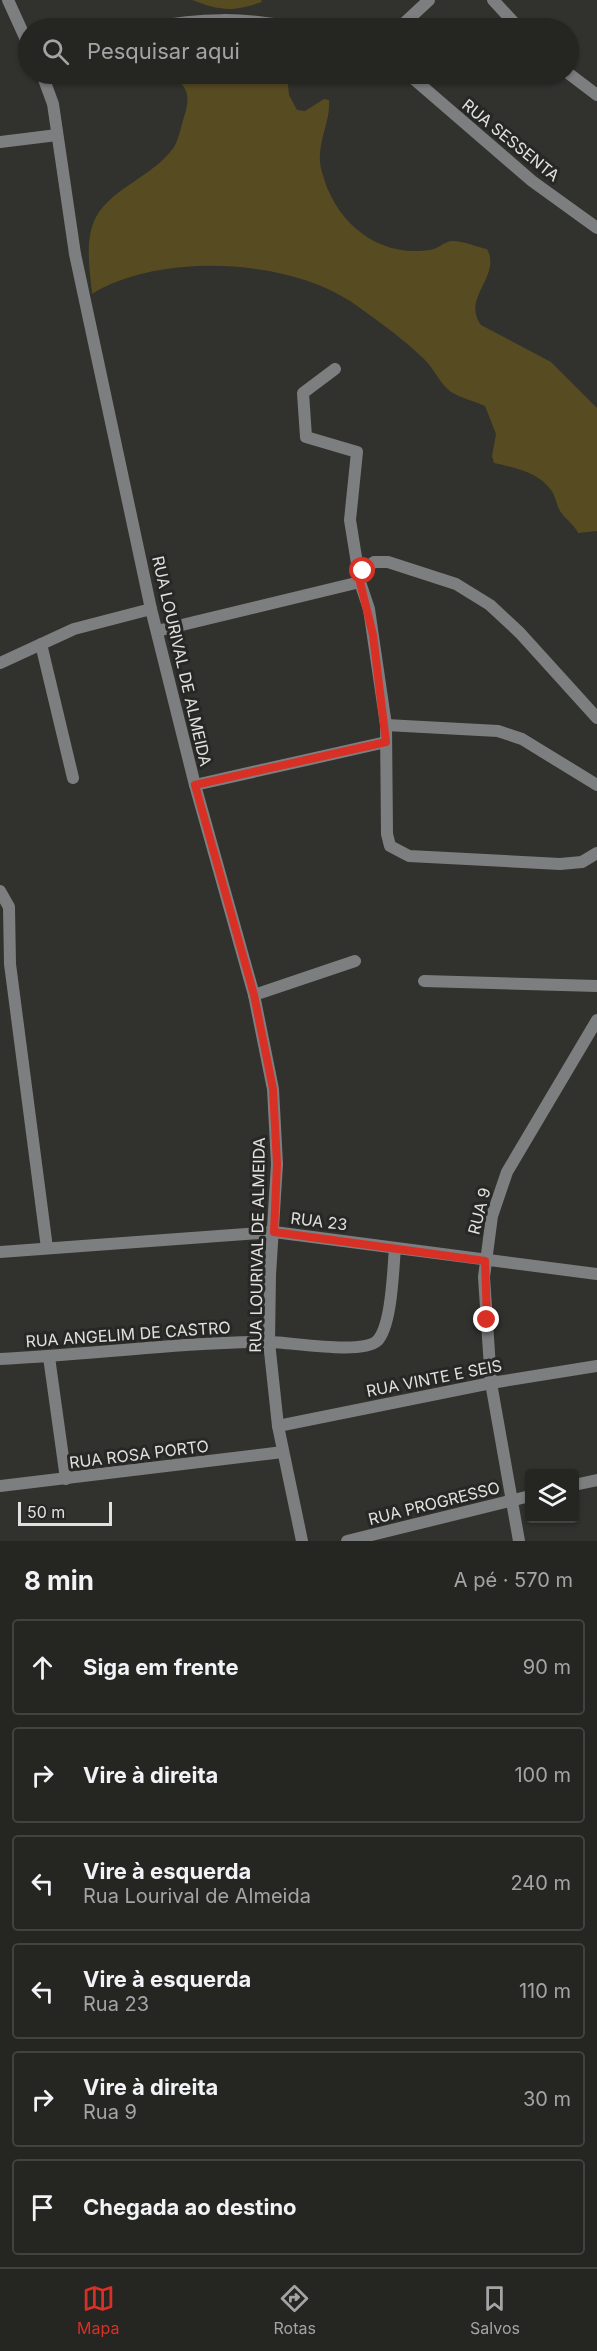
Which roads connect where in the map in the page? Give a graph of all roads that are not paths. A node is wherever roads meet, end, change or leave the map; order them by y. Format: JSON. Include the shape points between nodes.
{"nodes":[{"id":1,"x":8,"y":0,"type":"edge"},
{"id":2,"x":429,"y":0,"type":"edge"},
{"id":3,"x":493,"y":0,"type":"edge"},
{"id":4,"x":410,"y":18,"type":"edge"},
{"id":5,"x":510,"y":18,"type":"edge"},
{"id":6,"x":18,"y":22,"type":"edge"},
{"id":7,"x":579,"y":81,"type":"edge"},
{"id":8,"x":46,"y":84,"type":"edge"},
{"id":9,"x":420,"y":84,"type":"edge"},
{"id":10,"x":597,"y":95,"type":"edge"},
{"id":11,"x":57,"y":135,"type":"junction"},
{"id":12,"x":0,"y":142,"type":"edge"},
{"id":13,"x":597,"y":228,"type":"edge"},
{"id":14,"x":336,"y":369,"type":"dead end"},
{"id":15,"x":360,"y":582,"type":"junction"},
{"id":16,"x":151,"y":609,"type":"junction"},
{"id":17,"x":157,"y":631,"type":"junction"},
{"id":18,"x":42,"y":644,"type":"junction"},
{"id":19,"x":0,"y":663,"type":"edge"},
{"id":20,"x":597,"y":718,"type":"edge"},
{"id":21,"x":386,"y":725,"type":"junction"},
{"id":22,"x":386,"y":742,"type":"junction"},
{"id":23,"x":73,"y":778,"type":"dead end"},
{"id":24,"x":195,"y":785,"type":"junction"},
{"id":25,"x":597,"y":785,"type":"edge"},
{"id":26,"x":597,"y":853,"type":"edge"},
{"id":27,"x":0,"y":891,"type":"edge"},
{"id":28,"x":355,"y":961,"type":"dead end"},
{"id":29,"x":5,"y":964,"type":"edge"},
{"id":30,"x":424,"y":981,"type":"dead end"},
{"id":31,"x":597,"y":986,"type":"edge"},
{"id":32,"x":254,"y":995,"type":"junction"},
{"id":33,"x":597,"y":1020,"type":"edge"},
{"id":34,"x":274,"y":1232,"type":"junction"},
{"id":35,"x":46,"y":1248,"type":"junction"},
{"id":36,"x":395,"y":1248,"type":"junction"},
{"id":37,"x":0,"y":1252,"type":"edge"},
{"id":38,"x":485,"y":1261,"type":"junction"},
{"id":39,"x":597,"y":1274,"type":"edge"},
{"id":40,"x":269,"y":1342,"type":"junction"},
{"id":41,"x":49,"y":1357,"type":"junction"},
{"id":42,"x":0,"y":1359,"type":"edge"},
{"id":43,"x":597,"y":1366,"type":"edge"},
{"id":44,"x":491,"y":1383,"type":"junction"},
{"id":45,"x":278,"y":1426,"type":"junction"},
{"id":46,"x":283,"y":1452,"type":"junction"},
{"id":47,"x":66,"y":1479,"type":"junction"},
{"id":48,"x":597,"y":1480,"type":"edge"},
{"id":49,"x":579,"y":1484,"type":"edge"},
{"id":50,"x":0,"y":1486,"type":"edge"},
{"id":51,"x":525,"y":1497,"type":"edge"},
{"id":52,"x":510,"y":1501,"type":"junction"},
{"id":53,"x":302,"y":1541,"type":"edge"},
{"id":54,"x":347,"y":1541,"type":"edge"},
{"id":55,"x":519,"y":1541,"type":"edge"}],
"edges":[{"from":1,"to":6,"type":"street"},
{"from":2,"to":4,"type":"street"},
{"from":3,"to":5,"type":"street"},
{"from":7,"to":10,"type":"street"},
{"from":8,"to":11,"type":"street","name":"RUA LOURIVAL DE ALMEIDA"},
{"from":9,"to":13,"type":"street","name":"RUA SESSENTA","via":[[532,181]]},
{"from":11,"to":12,"type":"street"},
{"from":11,"to":16,"type":"street","name":"RUA LOURIVAL DE ALMEIDA","via":[[75,254]]},
{"from":14,"to":15,"type":"street","via":[[303,393],[306,437],[357,452],[350,520]]},
{"from":15,"to":17,"type":"street"},
{"from":15,"to":20,"type":"street","via":[[368,565],[379,561],[456,584],[490,605],[520,633]]},
{"from":15,"to":21,"type":"street","via":[[369,609]]},
{"from":16,"to":17,"type":"street","name":"RUA LOURIVAL DE ALMEIDA"},
{"from":16,"to":18,"type":"street","via":[[74,629]]},
{"from":17,"to":24,"type":"street","name":"RUA LOURIVAL DE ALMEIDA"},
{"from":18,"to":19,"type":"street"},
{"from":18,"to":23,"type":"street"},
{"from":21,"to":22,"type":"street"},
{"from":21,"to":25,"type":"street","via":[[498,731],[522,739]]},
{"from":22,"to":24,"type":"street"},
{"from":22,"to":26,"type":"street","via":[[387,834],[390,846],[398,852],[430,858],[560,864],[582,862]]},
{"from":24,"to":32,"type":"street","name":"RUA LOURIVAL DE ALMEIDA"},
{"from":27,"to":29,"type":"street","via":[[9,907]]},
{"from":28,"to":32,"type":"street"},
{"from":29,"to":35,"type":"street"},
{"from":30,"to":31,"type":"street"},
{"from":32,"to":34,"type":"street","name":"RUA LOURIVAL DE ALMEIDA","via":[[273,1089],[277,1164]]},
{"from":33,"to":38,"type":"street","name":"RUA 9","via":[[507,1172],[492,1216]]},
{"from":34,"to":35,"type":"street","name":"RUA 23"},
{"from":34,"to":36,"type":"street","name":"RUA 23"},
{"from":34,"to":40,"type":"street","name":"RUA LOURIVAL DE ALMEIDA"},
{"from":35,"to":37,"type":"street","name":"RUA 23"},
{"from":36,"to":38,"type":"street","name":"RUA 23"},
{"from":36,"to":40,"type":"street","name":"RUA ANGELIM DE CASTRO","via":[[388,1311],[376,1341],[358,1347]]},
{"from":38,"to":39,"type":"street","name":"RUA 23"},
{"from":38,"to":44,"type":"street","name":"RUA 9"},
{"from":40,"to":41,"type":"street","name":"RUA ANGELIM DE CASTRO"},
{"from":40,"to":45,"type":"street","name":"RUA LOURIVAL DE ALMEIDA"},
{"from":41,"to":42,"type":"street","name":"RUA ANGELIM DE CASTRO"},
{"from":41,"to":47,"type":"street"},
{"from":43,"to":44,"type":"street","name":"RUA VINTE E SEIS"},
{"from":44,"to":45,"type":"street","name":"RUA VINTE E SEIS"},
{"from":44,"to":52,"type":"street","name":"RUA 9"},
{"from":45,"to":46,"type":"street","name":"RUA LOURIVAL DE ALMEIDA"},
{"from":46,"to":47,"type":"street","name":"RUA ROSA PORTO"},
{"from":46,"to":53,"type":"street","name":"RUA LOURIVAL DE ALMEIDA"},
{"from":47,"to":50,"type":"street","name":"RUA ROSA PORTO"},
{"from":48,"to":49,"type":"street"},
{"from":51,"to":52,"type":"street","name":"RUA PROGRESSO"},
{"from":52,"to":54,"type":"street","name":"RUA PROGRESSO"},
{"from":52,"to":55,"type":"street","name":"RUA 9"}]}
